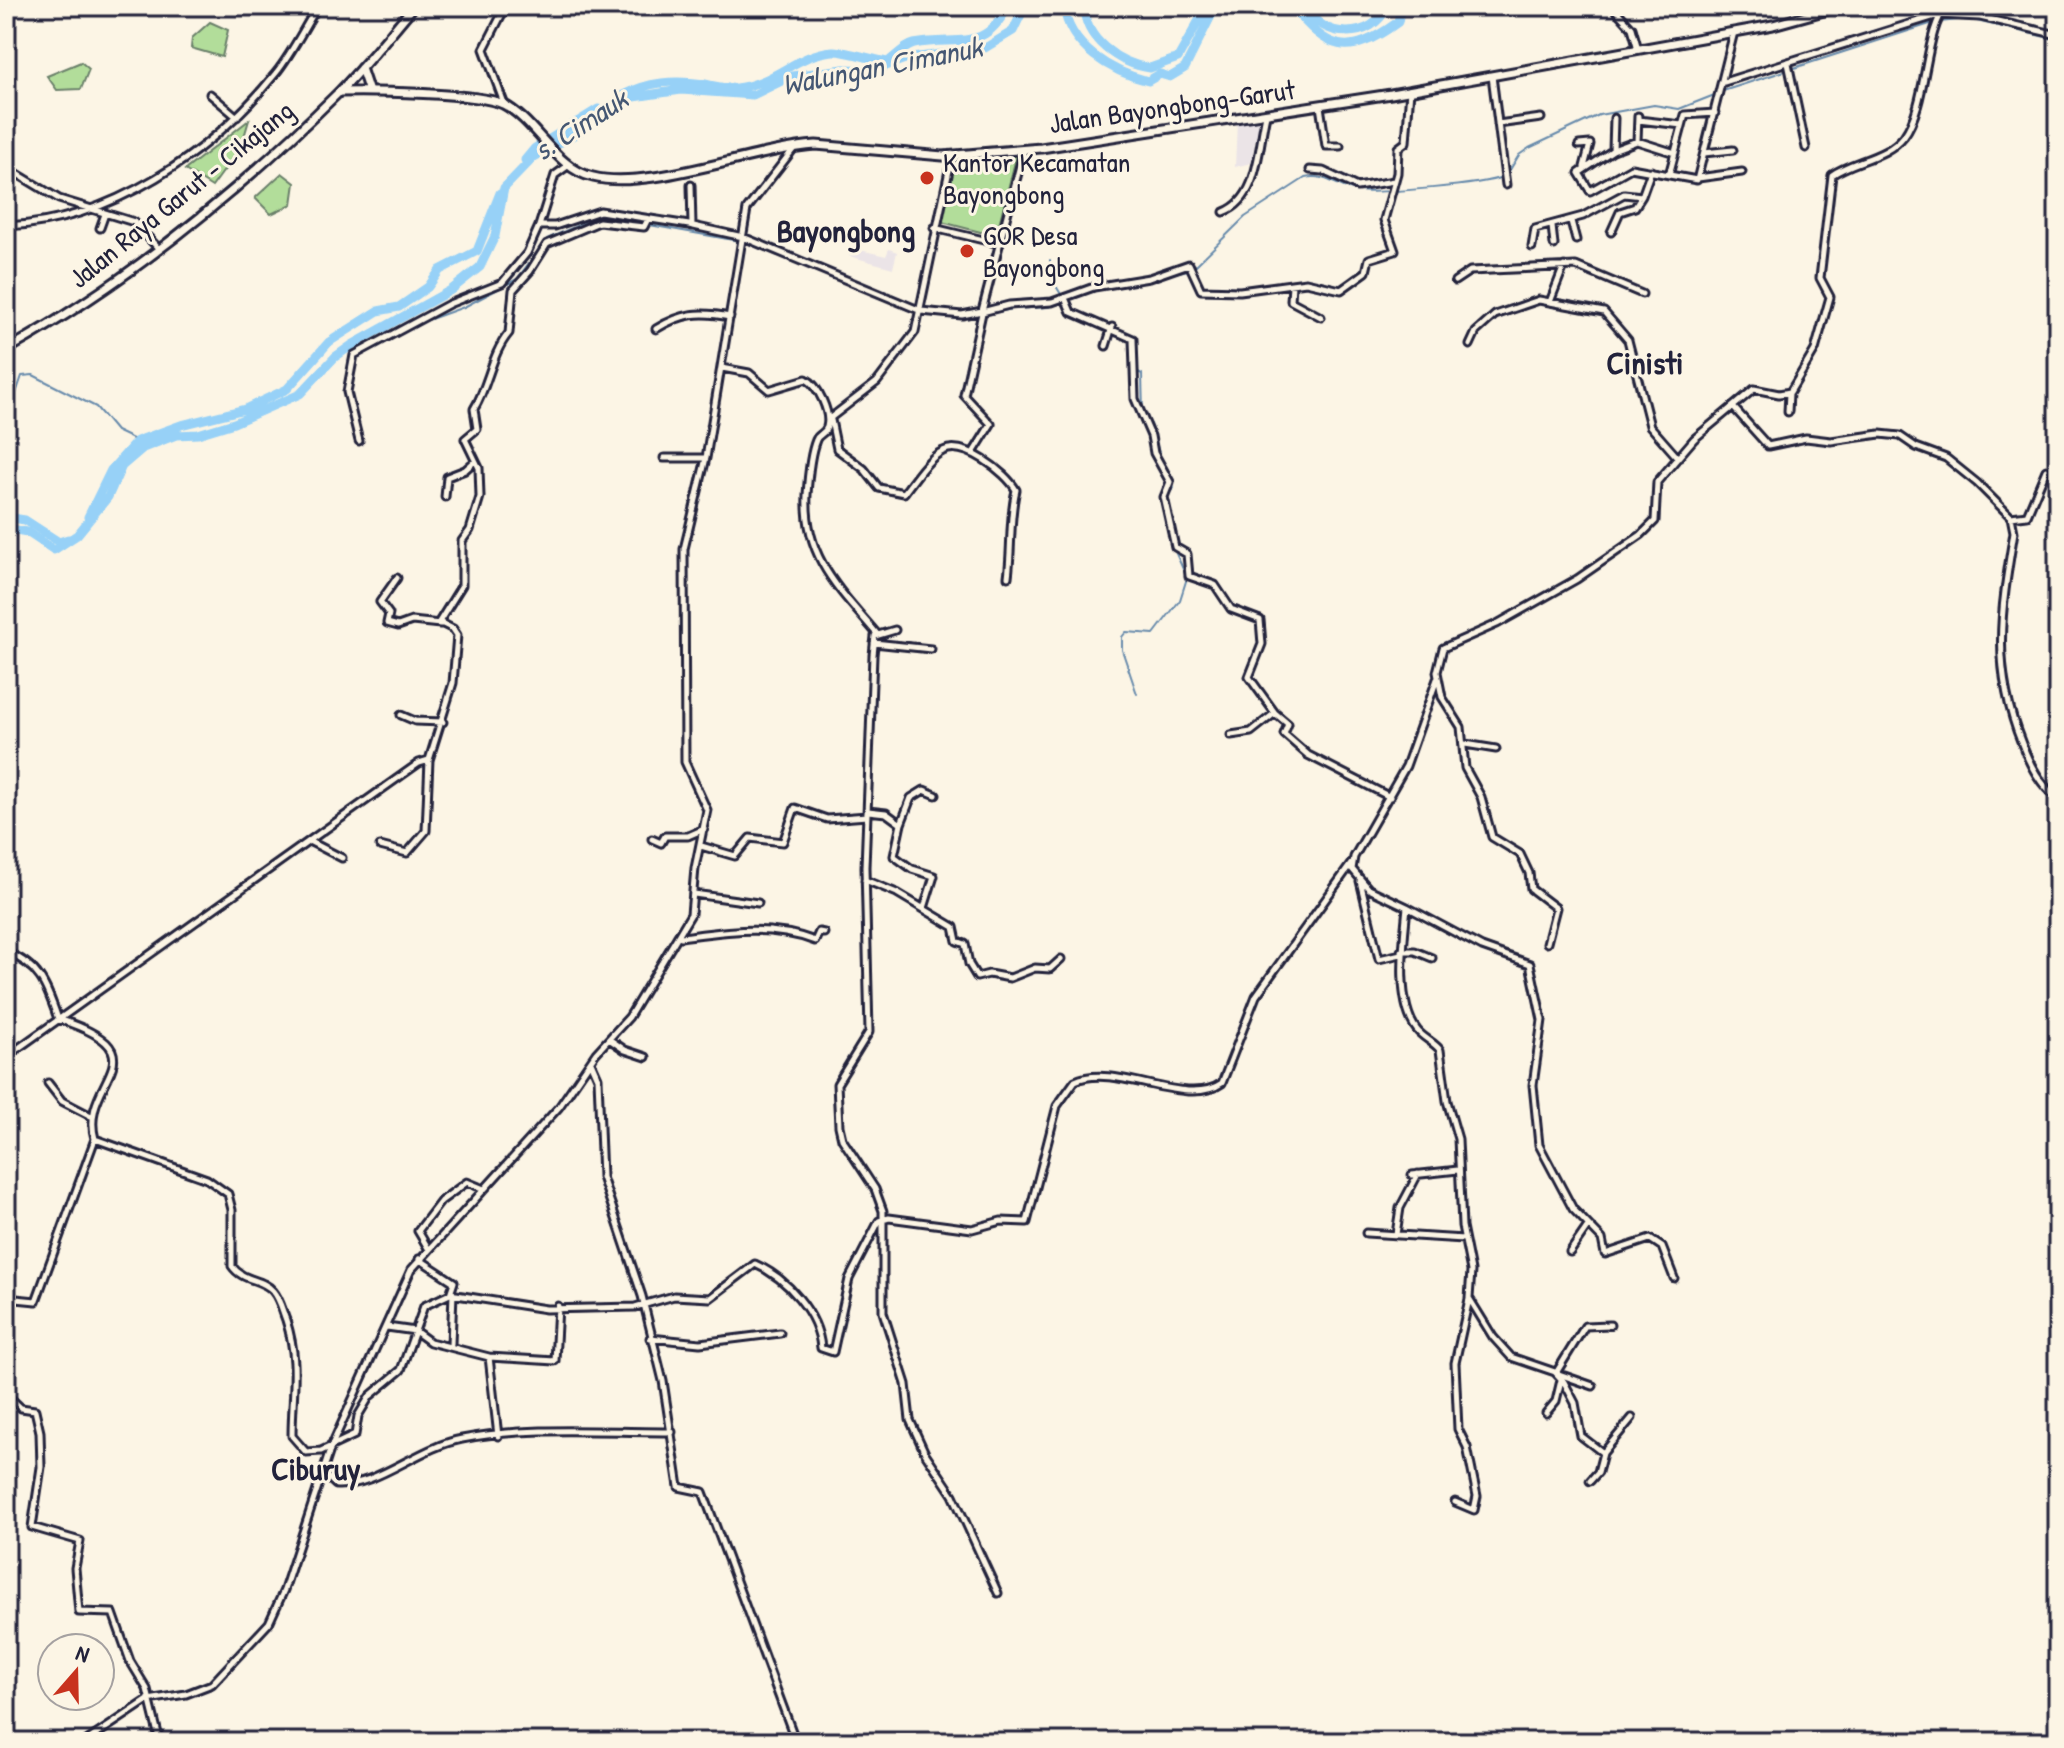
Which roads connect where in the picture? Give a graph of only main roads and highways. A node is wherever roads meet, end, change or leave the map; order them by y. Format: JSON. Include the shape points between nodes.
{"nodes":[{"id":1,"x":414,"y":6,"type":"edge"},
{"id":2,"x":1842,"y":6,"type":"edge"},
{"id":3,"x":361,"y":68,"type":"junction"},
{"id":4,"x":339,"y":92,"type":"junction"},
{"id":5,"x":369,"y":92,"type":"junction"},
{"id":6,"x":6,"y":350,"type":"edge"}],
"edges":[{"from":1,"to":3,"type":"main road","name":"Jalan Raya Garut - Cikajang"},
{"from":2,"to":5,"type":"main road","name":"Jalan Bayongbong-Garut","via":[[1734,32],[1320,106],[1024,150],[952,156],[796,146],[688,170],[604,178],[567,161],[504,105]]},
{"from":3,"to":4,"type":"main road","name":"Jalan Raya Garut - Cikajang"},
{"from":3,"to":5,"type":"main road"},
{"from":4,"to":5,"type":"main road"},
{"from":4,"to":6,"type":"main road","name":"Jalan Raya Garut - Cikajang","via":[[158,248]]}]}
